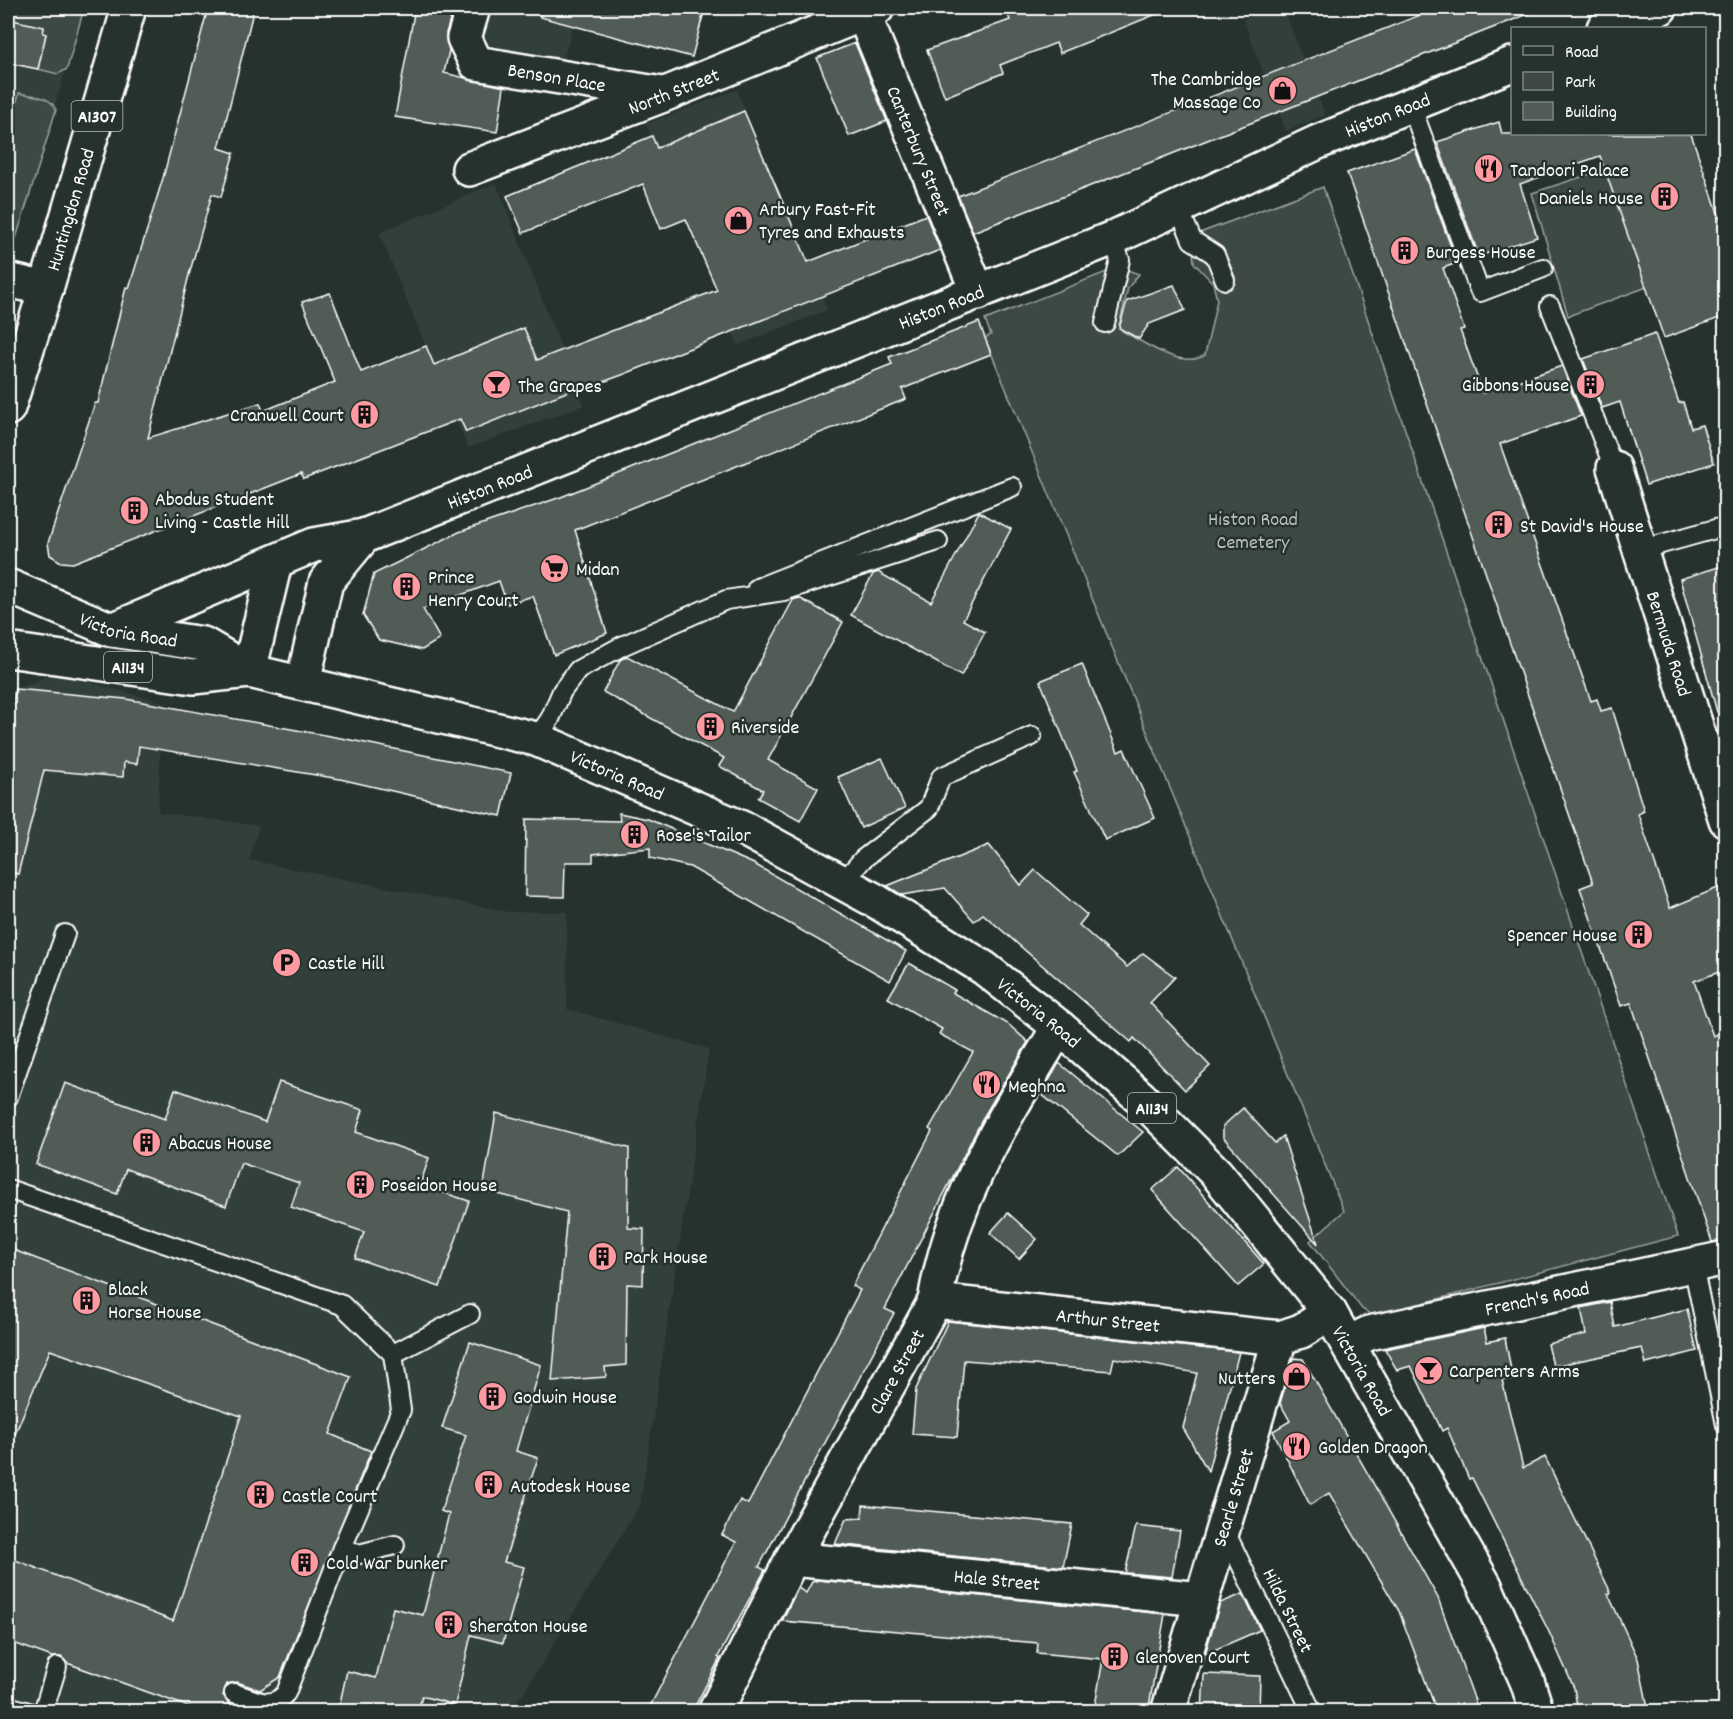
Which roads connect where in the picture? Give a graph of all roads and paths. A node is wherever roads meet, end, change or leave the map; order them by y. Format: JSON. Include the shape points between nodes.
{"nodes":[{"id":1,"x":129,"y":8,"type":"edge"},
{"id":2,"x":473,"y":8,"type":"edge"},
{"id":3,"x":1660,"y":8,"type":"edge"},
{"id":4,"x":868,"y":9,"type":"edge"},
{"id":5,"x":1607,"y":27,"type":"edge"},
{"id":6,"x":1511,"y":63,"type":"edge"},
{"id":7,"x":663,"y":94,"type":"junction"},
{"id":8,"x":1410,"y":102,"type":"junction"},
{"id":9,"x":469,"y":169,"type":"dead end"},
{"id":10,"x":1179,"y":209,"type":"junction"},
{"id":11,"x":1113,"y":238,"type":"junction"},
{"id":12,"x":1543,"y":268,"type":"dead end"},
{"id":13,"x":8,"y":280,"type":"edge"},
{"id":14,"x":1225,"y":280,"type":"dead end"},
{"id":15,"x":46,"y":289,"type":"junction"},
{"id":16,"x":978,"y":293,"type":"junction"},
{"id":17,"x":1550,"y":306,"type":"dead end"},
{"id":18,"x":1105,"y":323,"type":"dead end"},
{"id":19,"x":8,"y":408,"type":"edge"},
{"id":20,"x":1614,"y":468,"type":"joint"},
{"id":21,"x":1012,"y":487,"type":"dead end"},
{"id":22,"x":1725,"y":526,"type":"edge"},
{"id":23,"x":364,"y":536,"type":"junction"},
{"id":24,"x":938,"y":541,"type":"dead end"},
{"id":25,"x":1640,"y":550,"type":"junction"},
{"id":26,"x":275,"y":562,"type":"junction"},
{"id":27,"x":8,"y":586,"type":"edge"},
{"id":28,"x":726,"y":600,"type":"junction"},
{"id":29,"x":112,"y":630,"type":"junction"},
{"id":30,"x":8,"y":650,"type":"edge"},
{"id":31,"x":249,"y":670,"type":"junction"},
{"id":32,"x":303,"y":682,"type":"junction"},
{"id":33,"x":1032,"y":736,"type":"dead end"},
{"id":34,"x":536,"y":740,"type":"junction"},
{"id":35,"x":1725,"y":820,"type":"edge"},
{"id":36,"x":842,"y":883,"type":"junction"},
{"id":37,"x":65,"y":934,"type":"dead end"},
{"id":38,"x":1059,"y":1027,"type":"junction"},
{"id":39,"x":8,"y":1097,"type":"edge"},
{"id":40,"x":8,"y":1189,"type":"edge"},
{"id":41,"x":1725,"y":1258,"type":"edge"},
{"id":42,"x":1693,"y":1265,"type":"junction"},
{"id":43,"x":935,"y":1300,"type":"junction"},
{"id":44,"x":1330,"y":1313,"type":"junction"},
{"id":45,"x":470,"y":1314,"type":"dead end"},
{"id":46,"x":1280,"y":1338,"type":"junction"},
{"id":47,"x":1349,"y":1343,"type":"junction"},
{"id":48,"x":393,"y":1354,"type":"junction"},
{"id":49,"x":1725,"y":1425,"type":"edge"},
{"id":50,"x":1224,"y":1529,"type":"junction"},
{"id":51,"x":395,"y":1545,"type":"dead end"},
{"id":52,"x":342,"y":1548,"type":"junction"},
{"id":53,"x":792,"y":1559,"type":"junction"},
{"id":54,"x":1202,"y":1599,"type":"junction"},
{"id":55,"x":57,"y":1667,"type":"dead end"},
{"id":56,"x":234,"y":1693,"type":"dead end"},
{"id":57,"x":8,"y":1706,"type":"edge"},
{"id":58,"x":28,"y":1712,"type":"edge"},
{"id":59,"x":43,"y":1712,"type":"edge"},
{"id":60,"x":716,"y":1712,"type":"edge"},
{"id":61,"x":1168,"y":1712,"type":"edge"},
{"id":62,"x":1312,"y":1712,"type":"edge"},
{"id":63,"x":1537,"y":1712,"type":"edge"}],
"edges":[{"from":1,"to":15,"type":"main road","name":"Huntingdon Road","number":"A1307"},
{"from":2,"to":7,"type":"main road","name":"Benson Place","via":[[464,38],[476,63]]},
{"from":3,"to":5,"type":"main road"},
{"from":4,"to":7,"type":"main road","name":"North Street"},
{"from":4,"to":16,"type":"main road","name":"Canterbury Street"},
{"from":6,"to":8,"type":"main road","name":"Histon Road"},
{"from":7,"to":9,"type":"main road","name":"North Street"},
{"from":8,"to":10,"type":"main road","name":"Histon Road"},
{"from":8,"to":12,"type":"lane","via":[[1480,292]]},
{"from":10,"to":11,"type":"main road","name":"Histon Road"},
{"from":10,"to":14,"type":"lane","via":[[1192,240],[1215,255]]},
{"from":11,"to":16,"type":"main road","name":"Histon Road"},
{"from":11,"to":18,"type":"lane","via":[[1120,260]]},
{"from":13,"to":15,"type":"main road"},
{"from":15,"to":19,"type":"main road","name":"Huntingdon Road","number":"A1307"},
{"from":16,"to":23,"type":"main road","name":"Histon Road"},
{"from":17,"to":20,"type":"lane"},
{"from":20,"to":25,"type":"main road","name":"Bermuda Road"},
{"from":21,"to":28,"type":"lane"},
{"from":22,"to":25,"type":"lane"},
{"from":23,"to":26,"type":"main road","name":"Histon Road","via":[[314,545]]},
{"from":23,"to":32,"type":"main road","name":"Histon Road","via":[[326,582]]},
{"from":24,"to":28,"type":"lane","via":[[784,591]]},
{"from":25,"to":35,"type":"main road","name":"Bermuda Road"},
{"from":26,"to":29,"type":"main road","name":"Histon Road"},
{"from":26,"to":31,"type":"main road"},
{"from":27,"to":29,"type":"main road","name":"Victoria Road","number":"A1134"},
{"from":28,"to":34,"type":"lane","via":[[578,670]]},
{"from":29,"to":31,"type":"main road","name":"Victoria Road","number":"A1134","via":[[203,644]]},
{"from":30,"to":31,"type":"main road","name":"Victoria Road","number":"A1134","via":[[193,677]]},
{"from":31,"to":32,"type":"main road","name":"Victoria Road","number":"A1134"},
{"from":32,"to":34,"type":"main road","name":"Victoria Road","number":"A1134"},
{"from":33,"to":36,"type":"lane","via":[[941,777],[929,808],[863,859]]},
{"from":34,"to":36,"type":"main road","name":"Victoria Road","number":"A1134","via":[[746,830]]},
{"from":36,"to":38,"type":"main road","name":"Victoria Road","number":"A1134","via":[[984,968]]},
{"from":37,"to":39,"type":"lane"},
{"from":38,"to":43,"type":"main road","name":"Clare Street","via":[[977,1167],[941,1261]]},
{"from":38,"to":44,"type":"main road","name":"Victoria Road","number":"A1134","via":[[1140,1096],[1217,1174]]},
{"from":40,"to":48,"type":"lane","via":[[342,1305]]},
{"from":41,"to":42,"type":"main road","name":"French's Road"},
{"from":42,"to":47,"type":"main road","name":"French's Road","via":[[1370,1333]]},
{"from":42,"to":49,"type":"lane"},
{"from":43,"to":46,"type":"main road","name":"Arthur Street"},
{"from":43,"to":53,"type":"main road","name":"Clare Street"},
{"from":44,"to":46,"type":"main road","via":[[1301,1331]]},
{"from":44,"to":47,"type":"main road","name":"Victoria Road","number":"A1134"},
{"from":45,"to":48,"type":"lane"},
{"from":46,"to":50,"type":"main road","name":"Searle Street"},
{"from":47,"to":63,"type":"main road","name":"Victoria Road","number":"A1134","via":[[1485,1586]]},
{"from":48,"to":52,"type":"lane","via":[[401,1410]]},
{"from":50,"to":54,"type":"main road","name":"Searle Street"},
{"from":50,"to":62,"type":"lane","name":"Hilda Street"},
{"from":51,"to":52,"type":"lane","via":[[360,1554]]},
{"from":52,"to":56,"type":"lane","via":[[286,1693],[270,1704]]},
{"from":53,"to":54,"type":"main road","name":"Hale Street"},
{"from":53,"to":60,"type":"main road","name":"Clare Street"},
{"from":54,"to":61,"type":"main road","name":"Searle Street"},
{"from":55,"to":59,"type":"lane"},
{"from":57,"to":58,"type":"lane"}]}
